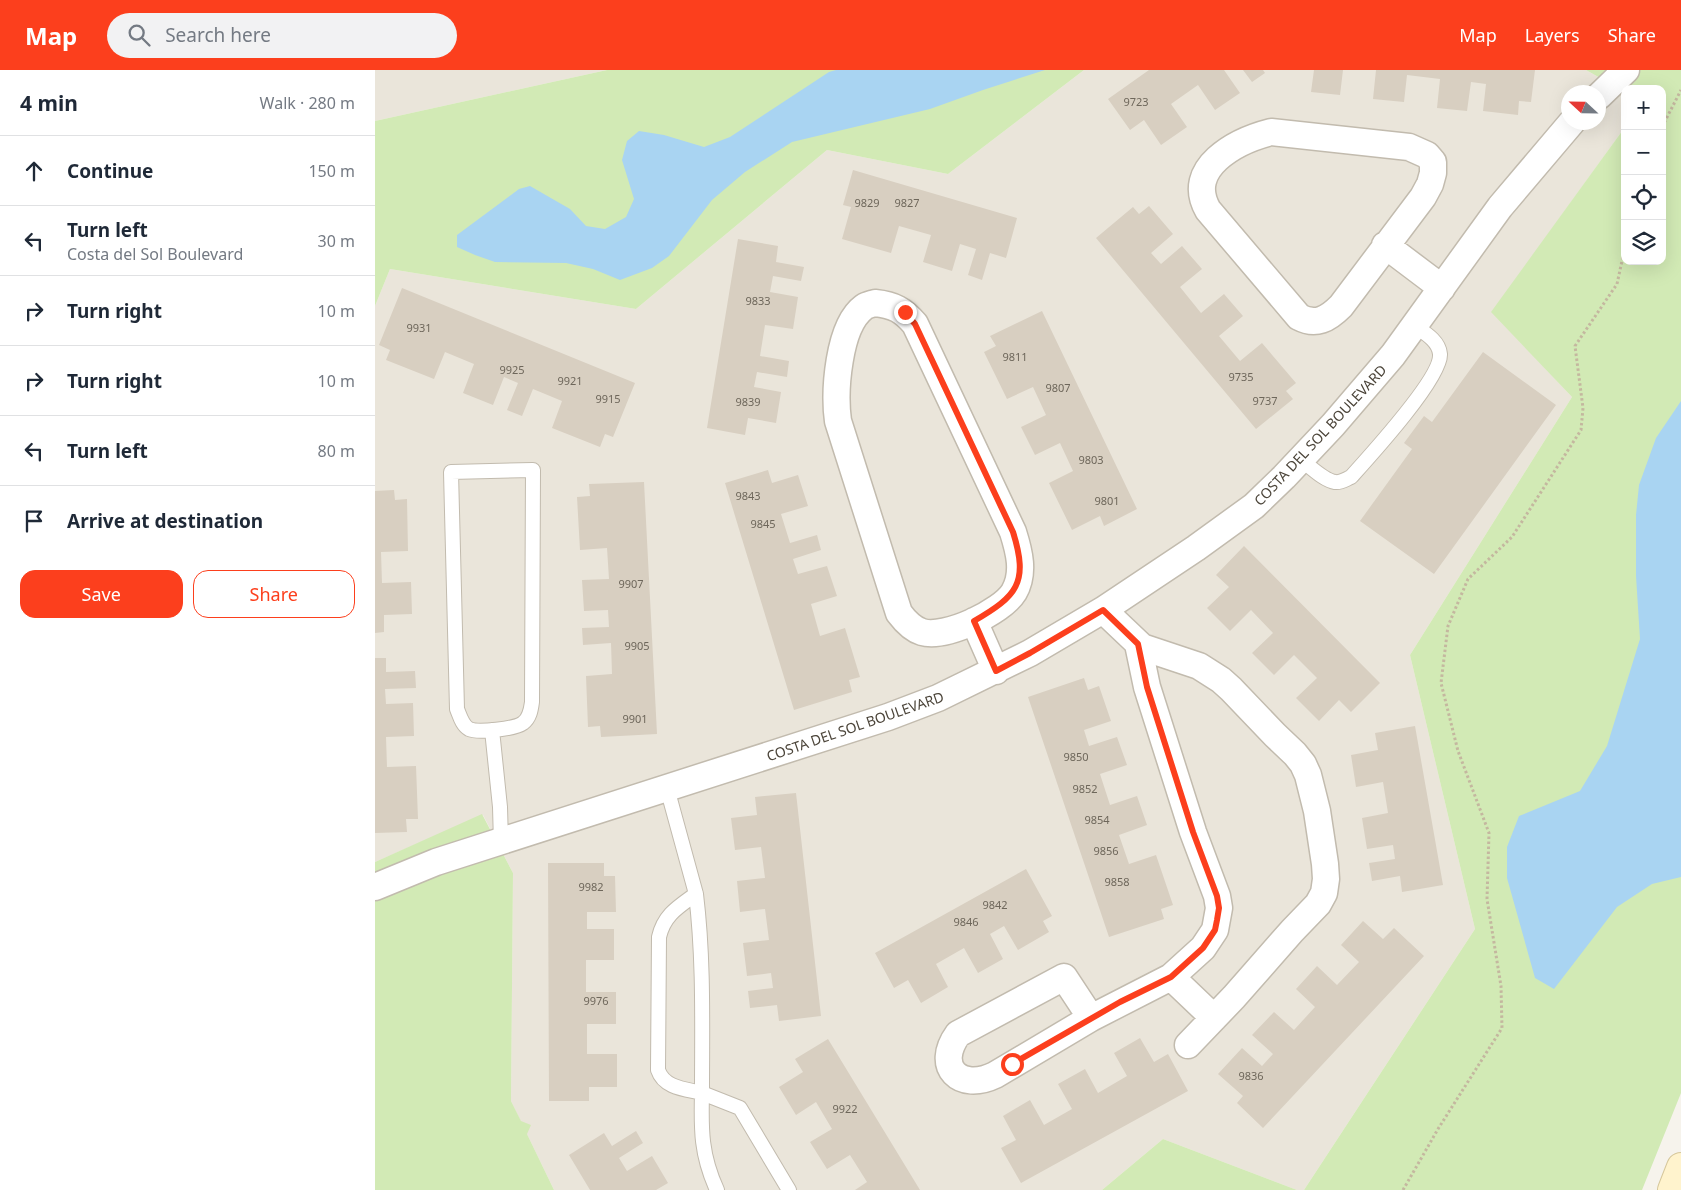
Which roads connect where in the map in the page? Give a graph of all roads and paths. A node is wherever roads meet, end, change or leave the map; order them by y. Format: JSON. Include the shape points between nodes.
{"nodes":[{"id":1,"x":1627,"y":70,"type":"edge"},
{"id":2,"x":1606,"y":90,"type":"edge"},
{"id":3,"x":1681,"y":90,"type":"edge"},
{"id":4,"x":1666,"y":119,"type":"edge"},
{"id":5,"x":1565,"y":130,"type":"edge"},
{"id":6,"x":1385,"y":245,"type":"junction"},
{"id":7,"x":1621,"y":265,"type":"edge"},
{"id":8,"x":1442,"y":288,"type":"junction"},
{"id":9,"x":1415,"y":326,"type":"junction"},
{"id":10,"x":1300,"y":459,"type":"junction"},
{"id":11,"x":1103,"y":610,"type":"junction"},
{"id":12,"x":974,"y":621,"type":"junction"},
{"id":13,"x":1138,"y":644,"type":"junction"},
{"id":14,"x":996,"y":671,"type":"junction"},
{"id":15,"x":492,"y":730,"type":"junction"},
{"id":16,"x":667,"y":788,"type":"junction"},
{"id":17,"x":501,"y":842,"type":"junction"},
{"id":18,"x":375,"y":888,"type":"edge"},
{"id":19,"x":696,"y":894,"type":"junction"},
{"id":20,"x":1171,"y":977,"type":"junction"},
{"id":21,"x":1091,"y":1018,"type":"junction"},
{"id":22,"x":1214,"y":1018,"type":"junction"},
{"id":23,"x":1188,"y":1045,"type":"dead end"},
{"id":24,"x":702,"y":1093,"type":"junction"},
{"id":25,"x":1681,"y":1167,"type":"edge"},
{"id":26,"x":717,"y":1190,"type":"edge"},
{"id":27,"x":789,"y":1190,"type":"edge"},
{"id":28,"x":1403,"y":1190,"type":"edge"},
{"id":29,"x":1672,"y":1190,"type":"edge"}],
"edges":[{"from":1,"to":2,"type":"street"},
{"from":3,"to":4,"type":"path"},
{"from":5,"to":8,"type":"street","name":"COSTA DEL SOL BOULEVARD","via":[[1499,207]]},
{"from":6,"to":6,"type":"street","via":[[1430,184],[1433,162],[1418,150],[1271,132],[1241,141],[1216,160],[1205,177],[1201,193],[1208,210],[1299,317],[1306,320],[1321,321],[1336,311]]},
{"from":6,"to":8,"type":"street"},
{"from":7,"to":28,"type":"path","via":[[1617,284],[1575,346],[1583,408],[1581,430],[1512,537],[1468,579],[1448,626],[1441,683],[1458,751],[1489,833],[1487,899],[1501,986],[1502,1028]]},
{"from":8,"to":9,"type":"street","name":"COSTA DEL SOL BOULEVARD"},
{"from":9,"to":10,"type":"street","name":"COSTA DEL SOL BOULEVARD","via":[[1360,395]]},
{"from":9,"to":10,"type":"lane","via":[[1437,343],[1439,364],[1393,429],[1351,477],[1343,481],[1335,482],[1325,477]]},
{"from":10,"to":11,"type":"street","name":"COSTA DEL SOL BOULEVARD","via":[[1254,506]]},
{"from":11,"to":13,"type":"street"},
{"from":11,"to":14,"type":"street","name":"COSTA DEL SOL BOULEVARD"},
{"from":12,"to":12,"type":"street","via":[[999,606],[1014,592],[1020,570],[1013,532],[915,324],[905,312],[875,303],[865,307],[847,332],[836,405],[843,440],[899,613],[905,622],[915,630],[933,634]]},
{"from":12,"to":14,"type":"street"},
{"from":13,"to":20,"type":"street","via":[[1147,687],[1219,908],[1211,938]]},
{"from":13,"to":22,"type":"street","via":[[1199,666],[1231,689],[1295,754],[1308,775],[1317,812],[1326,879],[1318,904]]},
{"from":14,"to":16,"type":"street","name":"COSTA DEL SOL BOULEVARD","via":[[888,717]]},
{"from":15,"to":15,"type":"lane","via":[[468,728],[461,721],[457,709],[451,472],[533,470],[532,702],[524,723]]},
{"from":15,"to":17,"type":"lane"},
{"from":16,"to":17,"type":"street","name":"COSTA DEL SOL BOULEVARD"},
{"from":16,"to":19,"type":"lane"},
{"from":17,"to":18,"type":"street","name":"COSTA DEL SOL BOULEVARD","via":[[436,862]]},
{"from":19,"to":24,"type":"lane","via":[[702,965]]},
{"from":19,"to":24,"type":"lane","via":[[668,915],[661,926],[658,1070],[668,1084]]},
{"from":20,"to":21,"type":"street"},
{"from":20,"to":22,"type":"street"},
{"from":21,"to":21,"type":"street","via":[[985,1080],[966,1081],[951,1068],[949,1051],[958,1034],[1064,977]]},
{"from":22,"to":23,"type":"street"},
{"from":24,"to":26,"type":"lane","via":[[703,1152]]},
{"from":24,"to":27,"type":"lane","via":[[740,1108]]},
{"from":25,"to":29,"type":"street"}]}
